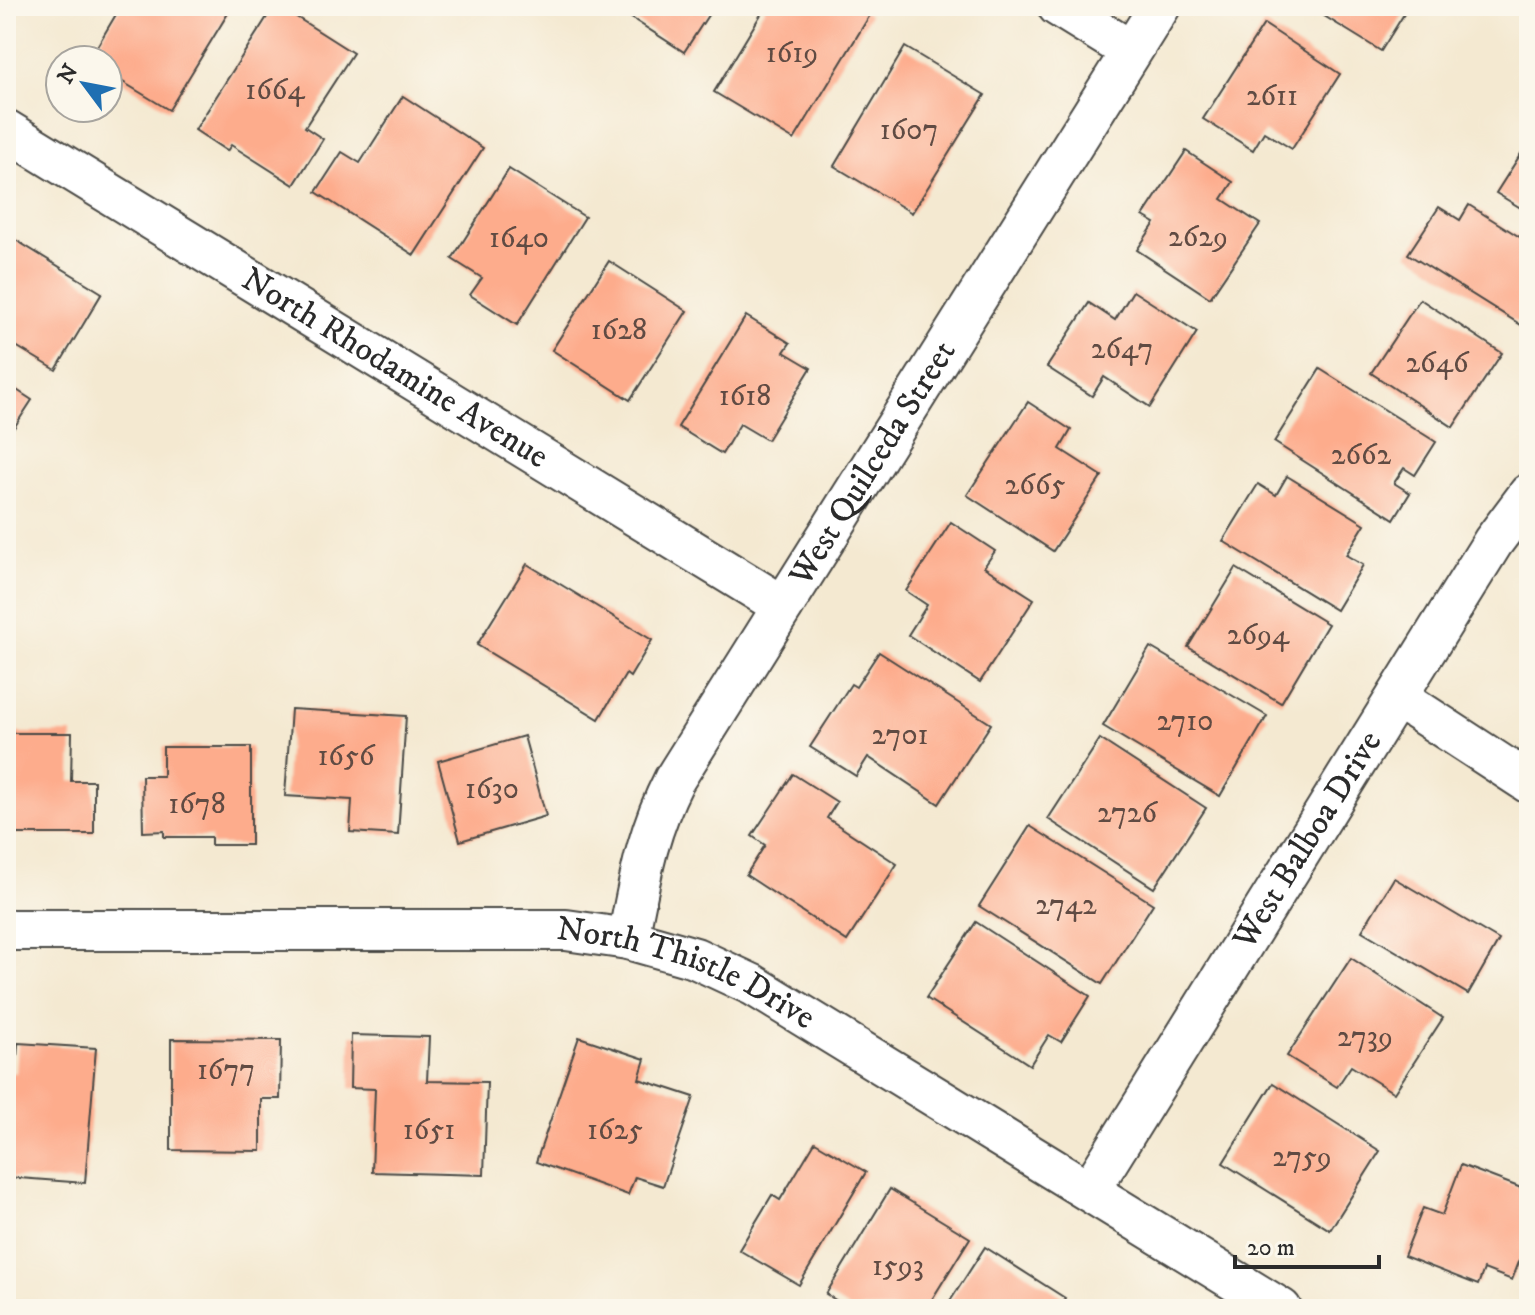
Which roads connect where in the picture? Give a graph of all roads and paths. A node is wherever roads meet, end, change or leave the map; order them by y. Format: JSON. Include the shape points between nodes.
{"nodes":[{"id":1,"x":1058,"y":6,"type":"edge"},
{"id":2,"x":1160,"y":6,"type":"edge"},
{"id":3,"x":1131,"y":51,"type":"junction"},
{"id":4,"x":6,"y":130,"type":"edge"},
{"id":5,"x":1529,"y":494,"type":"edge"},
{"id":6,"x":783,"y":606,"type":"junction"},
{"id":7,"x":1397,"y":697,"type":"junction"},
{"id":8,"x":1529,"y":783,"type":"edge"},
{"id":9,"x":6,"y":930,"type":"edge"},
{"id":10,"x":628,"y":939,"type":"junction"},
{"id":11,"x":1090,"y":1190,"type":"junction"},
{"id":12,"x":1281,"y":1309,"type":"edge"}],
"edges":[{"from":1,"to":3,"type":"street"},
{"from":2,"to":3,"type":"street","name":"West Quilceda Street"},
{"from":3,"to":6,"type":"street","name":"West Quilceda Street"},
{"from":4,"to":6,"type":"street","name":"North Rhodamine Avenue"},
{"from":5,"to":7,"type":"street","name":"West Balboa Drive","via":[[1493,542]]},
{"from":6,"to":10,"type":"street","name":"West Quilceda Street","via":[[658,812]]},
{"from":7,"to":8,"type":"street"},
{"from":7,"to":11,"type":"street","name":"West Balboa Drive"},
{"from":9,"to":10,"type":"street","name":"North Thistle Drive","via":[[566,930]]},
{"from":10,"to":11,"type":"street","name":"North Thistle Drive","via":[[695,958],[753,985]]},
{"from":11,"to":12,"type":"street","name":"North Thistle Drive"}]}
